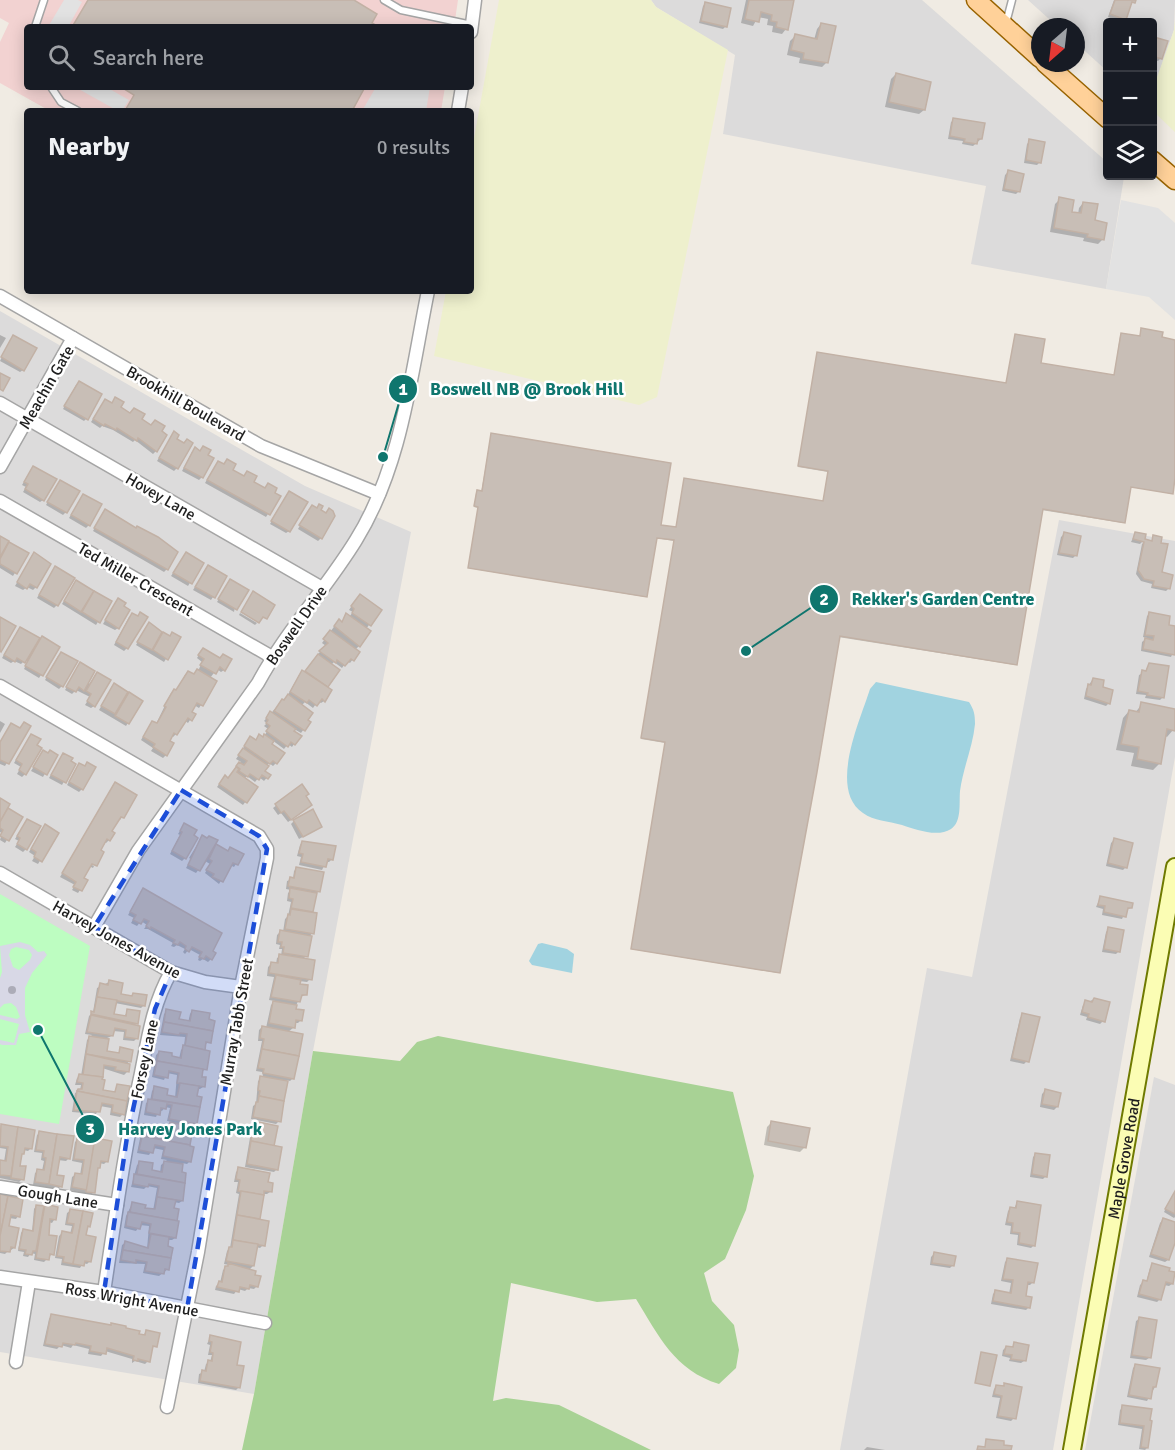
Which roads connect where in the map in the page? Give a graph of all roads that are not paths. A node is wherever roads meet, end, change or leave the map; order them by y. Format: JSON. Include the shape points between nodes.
{"nodes":[{"id":1,"x":44,"y":0,"type":"edge"},
{"id":2,"x":384,"y":0,"type":"edge"},
{"id":3,"x":476,"y":0,"type":"edge"},
{"id":4,"x":976,"y":0,"type":"edge"},
{"id":5,"x":1012,"y":0,"type":"edge"},
{"id":6,"x":36,"y":24,"type":"edge"},
{"id":7,"x":456,"y":24,"type":"edge"},
{"id":8,"x":473,"y":24,"type":"edge"},
{"id":9,"x":1005,"y":27,"type":"junction"},
{"id":10,"x":1031,"y":50,"type":"edge"},
{"id":11,"x":1055,"y":72,"type":"edge"},
{"id":12,"x":53,"y":90,"type":"edge"},
{"id":13,"x":462,"y":90,"type":"edge"},
{"id":14,"x":72,"y":108,"type":"edge"},
{"id":15,"x":458,"y":108,"type":"edge"},
{"id":16,"x":1103,"y":115,"type":"edge"},
{"id":17,"x":1157,"y":164,"type":"edge"},
{"id":18,"x":1175,"y":180,"type":"edge"},
{"id":19,"x":427,"y":294,"type":"edge"},
{"id":20,"x":0,"y":296,"type":"edge"},
{"id":21,"x":73,"y":338,"type":"junction"},
{"id":22,"x":0,"y":403,"type":"edge"},
{"id":23,"x":27,"y":418,"type":"junction"},
{"id":24,"x":0,"y":467,"type":"edge"},
{"id":25,"x":378,"y":494,"type":"junction"},
{"id":26,"x":0,"y":501,"type":"edge"},
{"id":27,"x":322,"y":588,"type":"junction"},
{"id":28,"x":272,"y":657,"type":"junction"},
{"id":29,"x":0,"y":686,"type":"edge"},
{"id":30,"x":181,"y":790,"type":"junction"},
{"id":31,"x":1175,"y":867,"type":"edge"},
{"id":32,"x":0,"y":873,"type":"edge"},
{"id":33,"x":94,"y":927,"type":"junction"},
{"id":34,"x":171,"y":972,"type":"junction"},
{"id":35,"x":241,"y":987,"type":"junction"},
{"id":36,"x":0,"y":1187,"type":"edge"},
{"id":37,"x":117,"y":1205,"type":"junction"},
{"id":38,"x":0,"y":1277,"type":"edge"},
{"id":39,"x":29,"y":1282,"type":"junction"},
{"id":40,"x":104,"y":1292,"type":"junction"},
{"id":41,"x":187,"y":1309,"type":"junction"},
{"id":42,"x":265,"y":1323,"type":"dead end"},
{"id":43,"x":16,"y":1362,"type":"dead end"},
{"id":44,"x":167,"y":1407,"type":"dead end"},
{"id":45,"x":1072,"y":1450,"type":"edge"}],
"edges":[{"from":1,"to":6,"type":"lane"},
{"from":2,"to":7,"type":"lane","via":[[401,10]]},
{"from":3,"to":8,"type":"street"},
{"from":4,"to":9,"type":"main road"},
{"from":5,"to":9,"type":"lane"},
{"from":9,"to":10,"type":"main road"},
{"from":11,"to":16,"type":"main road"},
{"from":12,"to":14,"type":"lane","via":[[61,102]]},
{"from":13,"to":15,"type":"street"},
{"from":17,"to":18,"type":"main road"},
{"from":19,"to":25,"type":"street","name":"Boswell Drive","via":[[401,426]]},
{"from":20,"to":21,"type":"street","name":"Brookhill Boulevard"},
{"from":21,"to":23,"type":"street","name":"Meachin Gate"},
{"from":21,"to":25,"type":"street","name":"Brookhill Boulevard","via":[[261,446]]},
{"from":22,"to":23,"type":"street","name":"Hovey Lane"},
{"from":23,"to":24,"type":"street","name":"Meachin Gate"},
{"from":23,"to":27,"type":"street","name":"Hovey Lane"},
{"from":25,"to":27,"type":"street","name":"Boswell Drive","via":[[357,540]]},
{"from":26,"to":28,"type":"street","name":"Ted Miller Crescent"},
{"from":27,"to":28,"type":"street","name":"Boswell Drive"},
{"from":28,"to":30,"type":"street","name":"Boswell Drive"},
{"from":29,"to":30,"type":"street"},
{"from":30,"to":33,"type":"street","name":"Boswell Drive","via":[[134,856]]},
{"from":30,"to":35,"type":"street","name":"Murray Tabb Street","via":[[259,836],[267,849]]},
{"from":31,"to":45,"type":"street","name":"Maple Grove Road"},
{"from":32,"to":33,"type":"street","name":"Harvey Jones Avenue"},
{"from":33,"to":34,"type":"street","name":"Harvey Jones Avenue"},
{"from":34,"to":35,"type":"street","name":"Harvey Jones Avenue"},
{"from":34,"to":37,"type":"street","name":"Forsey Lane","via":[[154,1009]]},
{"from":35,"to":41,"type":"street","name":"Murray Tabb Street"},
{"from":36,"to":37,"type":"street","name":"Gough Lane"},
{"from":37,"to":40,"type":"street","name":"Forsey Lane"},
{"from":38,"to":39,"type":"street","name":"Ross Wright Avenue"},
{"from":39,"to":40,"type":"street","name":"Ross Wright Avenue"},
{"from":39,"to":43,"type":"street"},
{"from":40,"to":41,"type":"street","name":"Ross Wright Avenue"},
{"from":41,"to":42,"type":"street","name":"Ross Wright Avenue"},
{"from":41,"to":44,"type":"street","name":"Murray Tabb Street"}]}
